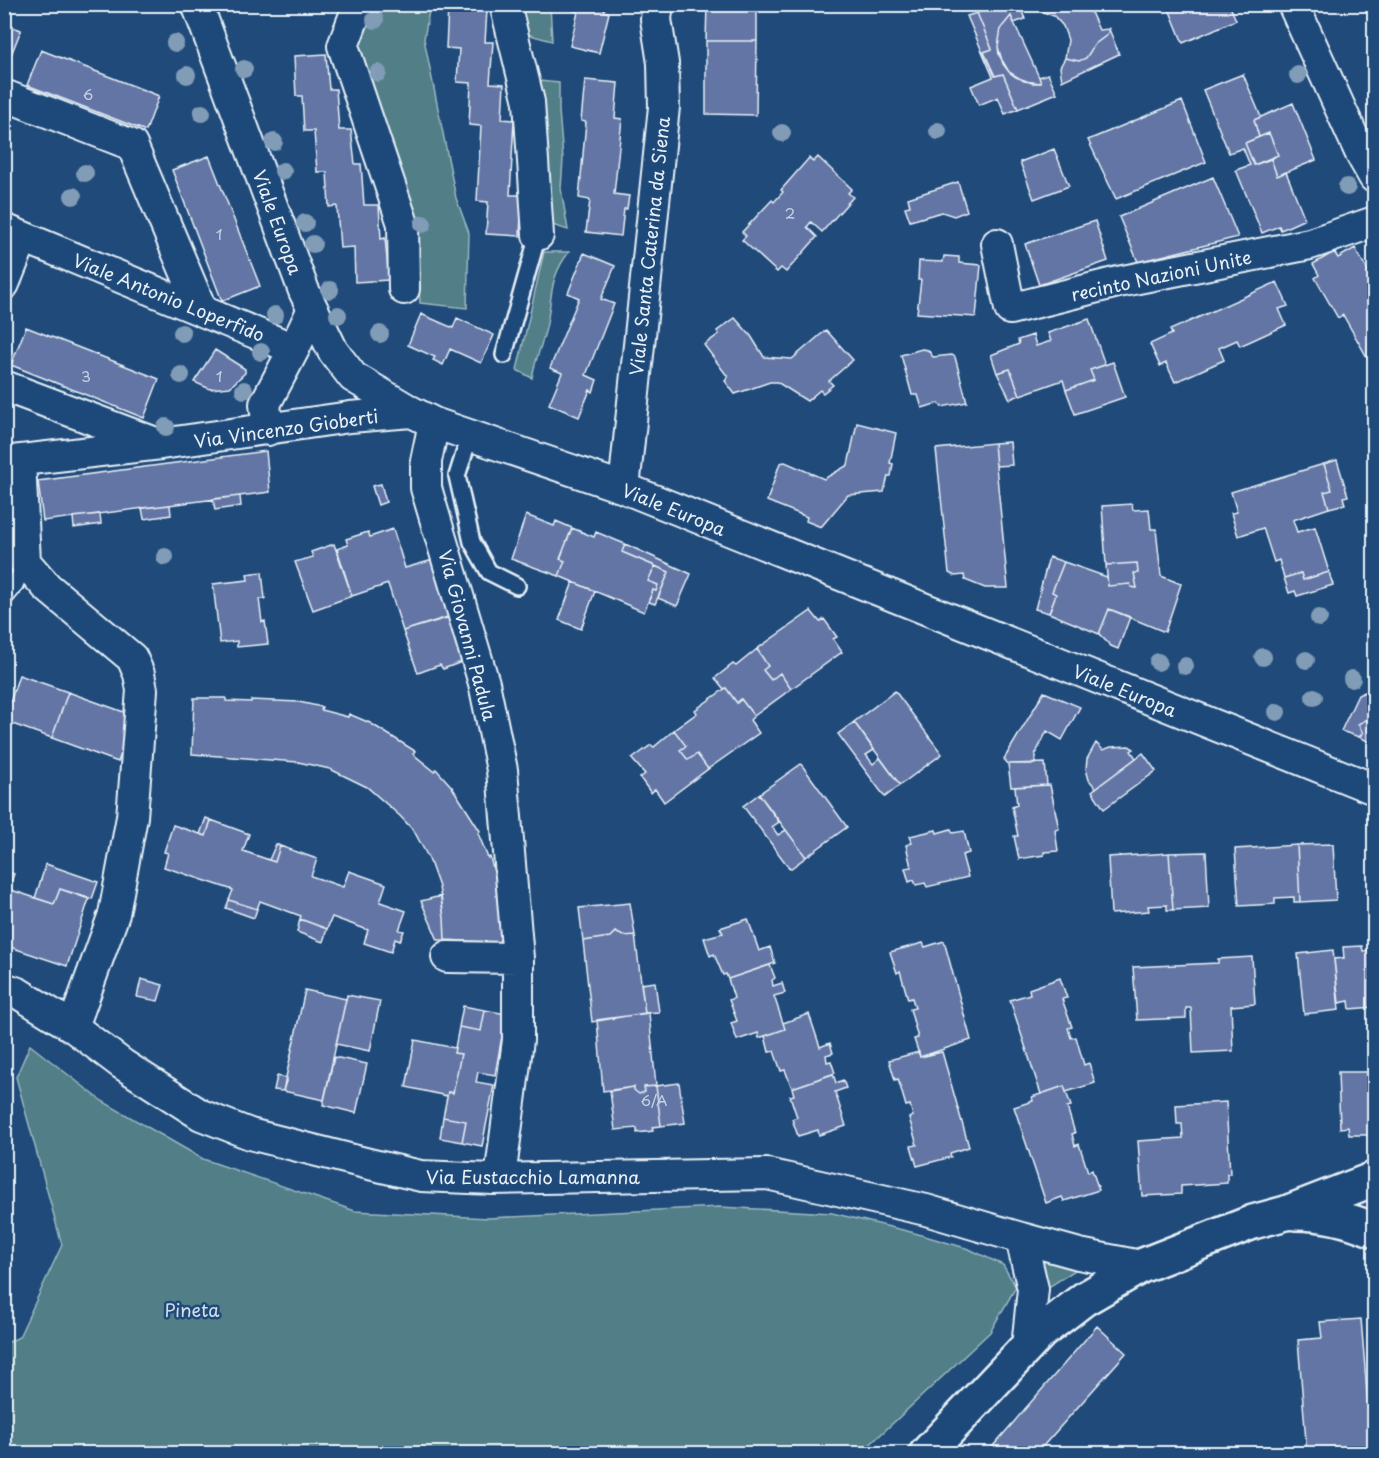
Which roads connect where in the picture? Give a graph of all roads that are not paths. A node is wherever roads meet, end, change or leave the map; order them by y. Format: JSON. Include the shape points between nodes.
{"nodes":[{"id":1,"x":196,"y":4,"type":"edge"},
{"id":2,"x":359,"y":4,"type":"edge"},
{"id":3,"x":505,"y":4,"type":"edge"},
{"id":4,"x":658,"y":4,"type":"edge"},
{"id":5,"x":1293,"y":4,"type":"edge"},
{"id":6,"x":4,"y":95,"type":"edge"},
{"id":7,"x":1374,"y":177,"type":"edge"},
{"id":8,"x":1374,"y":222,"type":"edge"},
{"id":9,"x":14,"y":233,"type":"edge"},
{"id":10,"x":538,"y":235,"type":"joint"},
{"id":11,"x":997,"y":244,"type":"dead end"},
{"id":12,"x":4,"y":284,"type":"edge"},
{"id":13,"x":404,"y":289,"type":"dead end"},
{"id":14,"x":312,"y":310,"type":"junction"},
{"id":15,"x":202,"y":311,"type":"junction"},
{"id":16,"x":294,"y":349,"type":"junction"},
{"id":17,"x":504,"y":355,"type":"dead end"},
{"id":18,"x":4,"y":386,"type":"edge"},
{"id":19,"x":423,"y":418,"type":"junction"},
{"id":20,"x":268,"y":430,"type":"junction"},
{"id":21,"x":470,"y":435,"type":"junction"},
{"id":22,"x":160,"y":444,"type":"junction"},
{"id":23,"x":12,"y":461,"type":"edge"},
{"id":24,"x":624,"y":488,"type":"junction"},
{"id":25,"x":25,"y":562,"type":"junction"},
{"id":26,"x":517,"y":586,"type":"dead end"},
{"id":27,"x":4,"y":598,"type":"edge"},
{"id":28,"x":1374,"y":789,"type":"edge"},
{"id":29,"x":447,"y":957,"type":"dead end"},
{"id":30,"x":518,"y":958,"type":"junction"},
{"id":31,"x":4,"y":988,"type":"edge"},
{"id":32,"x":73,"y":1026,"type":"junction"},
{"id":33,"x":500,"y":1178,"type":"junction"},
{"id":34,"x":1374,"y":1179,"type":"edge"},
{"id":35,"x":1286,"y":1213,"type":"junction"},
{"id":36,"x":1374,"y":1230,"type":"edge"},
{"id":37,"x":1021,"y":1238,"type":"junction"},
{"id":38,"x":1141,"y":1266,"type":"junction"},
{"id":39,"x":1027,"y":1347,"type":"junction"},
{"id":40,"x":926,"y":1454,"type":"edge"}],
"edges":[{"from":1,"to":14,"type":"street","name":"Viale Europa"},
{"from":2,"to":13,"type":"street","via":[[343,46],[403,224]]},
{"from":3,"to":10,"type":"street","via":[[529,102]]},
{"from":4,"to":24,"type":"street","name":"Viale Santa Caterina da Siena","via":[[664,107]]},
{"from":5,"to":7,"type":"street"},
{"from":6,"to":15,"type":"street","via":[[132,145]]},
{"from":8,"to":11,"type":"street","name":"recinto Nazioni Unite","via":[[1310,244],[1118,282],[1010,309]]},
{"from":9,"to":12,"type":"street"},
{"from":9,"to":15,"type":"street","name":"Viale Antonio Loperfido"},
{"from":10,"to":17,"type":"lane"},
{"from":14,"to":16,"type":"street"},
{"from":14,"to":19,"type":"street","name":"Viale Europa","via":[[333,351],[353,377]]},
{"from":15,"to":16,"type":"street","name":"Viale Antonio Loperfido"},
{"from":16,"to":20,"type":"street","via":[[265,404]]},
{"from":18,"to":22,"type":"street","name":"Via Vincenzo Gioberti"},
{"from":19,"to":20,"type":"street","name":"Via Vincenzo Gioberti","via":[[350,417]]},
{"from":19,"to":21,"type":"street","name":"Viale Europa"},
{"from":19,"to":30,"type":"street","name":"Via Giovanni Padula","via":[[426,488],[484,683],[502,770]]},
{"from":20,"to":22,"type":"street","name":"Via Vincenzo Gioberti"},
{"from":21,"to":24,"type":"street","name":"Viale Europa"},
{"from":21,"to":26,"type":"lane","via":[[458,476],[472,542],[489,572]]},
{"from":22,"to":23,"type":"street","name":"Via Vincenzo Gioberti"},
{"from":23,"to":25,"type":"street"},
{"from":24,"to":28,"type":"street","name":"Viale Europa"},
{"from":25,"to":27,"type":"lane"},
{"from":25,"to":32,"type":"street","via":[[47,587],[132,658],[142,690],[132,817],[114,915]]},
{"from":29,"to":30,"type":"street"},
{"from":30,"to":33,"type":"street","name":"Via Giovanni Padula","via":[[518,1040]]},
{"from":31,"to":32,"type":"street","name":"Via Eustacchio Lamanna"},
{"from":32,"to":33,"type":"street","name":"Via Eustacchio Lamanna","via":[[122,1064],[201,1115],[250,1134],[421,1176]]},
{"from":33,"to":37,"type":"street","name":"Via Eustacchio Lamanna","via":[[767,1174],[926,1210]]},
{"from":34,"to":35,"type":"main road"},
{"from":35,"to":36,"type":"main road","via":[[1321,1213]]},
{"from":35,"to":38,"type":"main road"},
{"from":37,"to":38,"type":"street","name":"Via Eustacchio Lamanna"},
{"from":37,"to":39,"type":"street","via":[[1033,1289]]},
{"from":38,"to":39,"type":"main road","via":[[1084,1299]]},
{"from":39,"to":40,"type":"main road"}]}
